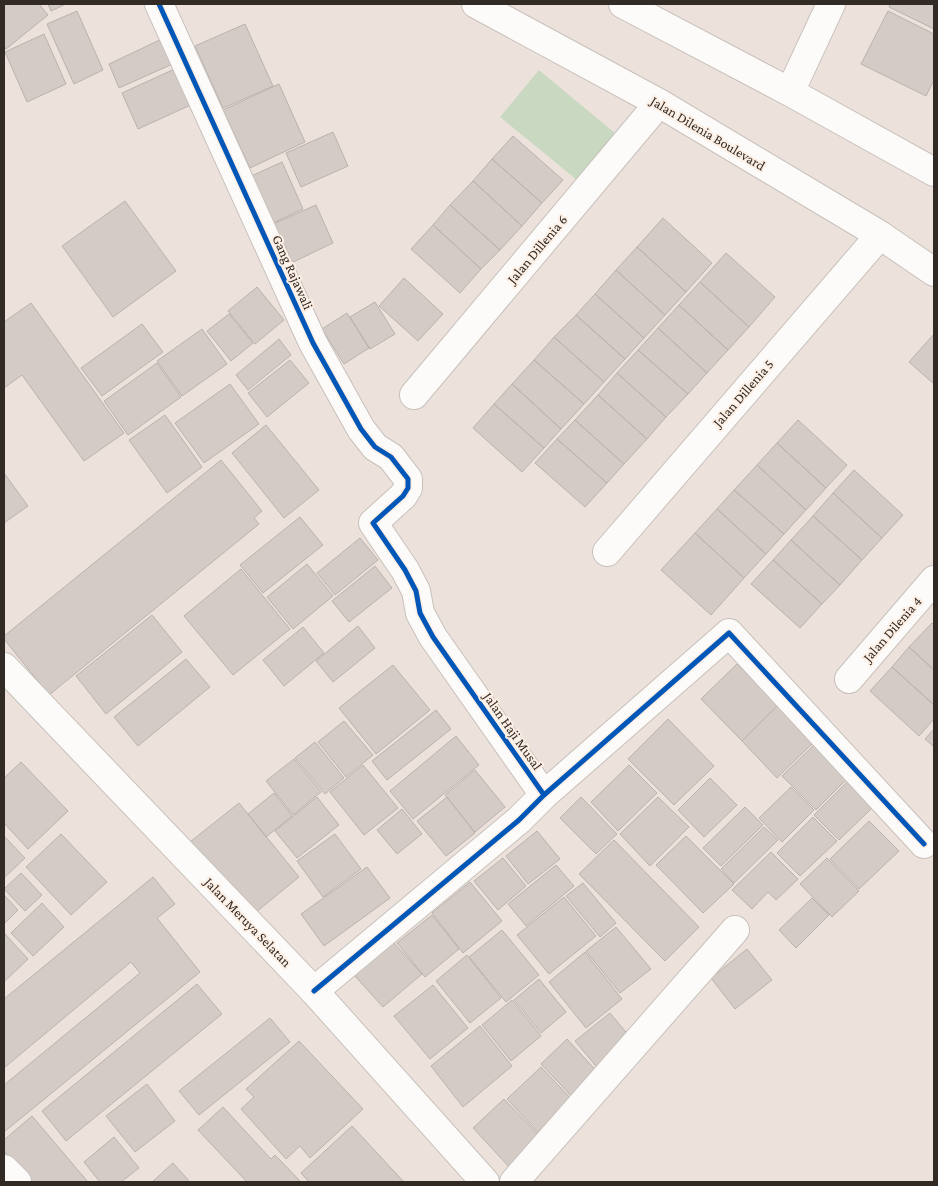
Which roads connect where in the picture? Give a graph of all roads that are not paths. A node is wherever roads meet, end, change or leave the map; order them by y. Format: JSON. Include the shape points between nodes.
{"nodes":[{"id":1,"x":159,"y":4,"type":"edge"},
{"id":2,"x":476,"y":4,"type":"edge"},
{"id":3,"x":623,"y":4,"type":"edge"},
{"id":4,"x":831,"y":4,"type":"edge"},
{"id":5,"x":790,"y":92,"type":"junction"},
{"id":6,"x":659,"y":103,"type":"junction"},
{"id":7,"x":934,"y":172,"type":"edge"},
{"id":8,"x":880,"y":235,"type":"junction"},
{"id":9,"x":934,"y":272,"type":"edge"},
{"id":10,"x":414,"y":395,"type":"dead end"},
{"id":11,"x":373,"y":523,"type":"joint"},
{"id":12,"x":607,"y":552,"type":"dead end"},
{"id":13,"x":934,"y":580,"type":"edge"},
{"id":14,"x":4,"y":667,"type":"edge"},
{"id":15,"x":849,"y":679,"type":"dead end"},
{"id":16,"x":544,"y":795,"type":"junction"},
{"id":17,"x":924,"y":844,"type":"dead end"},
{"id":18,"x":735,"y":930,"type":"dead end"},
{"id":19,"x":314,"y":991,"type":"junction"},
{"id":20,"x":4,"y":1169,"type":"edge"},
{"id":21,"x":16,"y":1182,"type":"edge"},
{"id":22,"x":485,"y":1182,"type":"edge"},
{"id":23,"x":514,"y":1182,"type":"edge"}],
"edges":[{"from":1,"to":11,"type":"street","name":"Gang Rajawali","via":[[313,343],[361,429],[375,447],[391,457],[408,479],[404,496]]},
{"from":2,"to":6,"type":"street","name":"Jalan Dilenia Boulevard"},
{"from":3,"to":5,"type":"street"},
{"from":4,"to":5,"type":"street"},
{"from":5,"to":7,"type":"street"},
{"from":6,"to":8,"type":"street","name":"Jalan Dilenia Boulevard"},
{"from":6,"to":10,"type":"street","name":"Jalan Dillenia 6"},
{"from":8,"to":9,"type":"street","name":"Jalan Dilenia Boulevard"},
{"from":8,"to":12,"type":"street","name":"Jalan Dillenia 5"},
{"from":11,"to":16,"type":"street","name":"Jalan Haji Musal","via":[[405,570],[416,591],[420,613],[433,636]]},
{"from":13,"to":15,"type":"street","name":"Jalan Dilenia 4"},
{"from":14,"to":19,"type":"street","name":"Jalan Meruya Selatan"},
{"from":16,"to":17,"type":"street","via":[[729,633]]},
{"from":16,"to":19,"type":"street"},
{"from":18,"to":23,"type":"street"},
{"from":19,"to":22,"type":"street","name":"Jalan Meruya Selatan"},
{"from":20,"to":21,"type":"street"}]}
